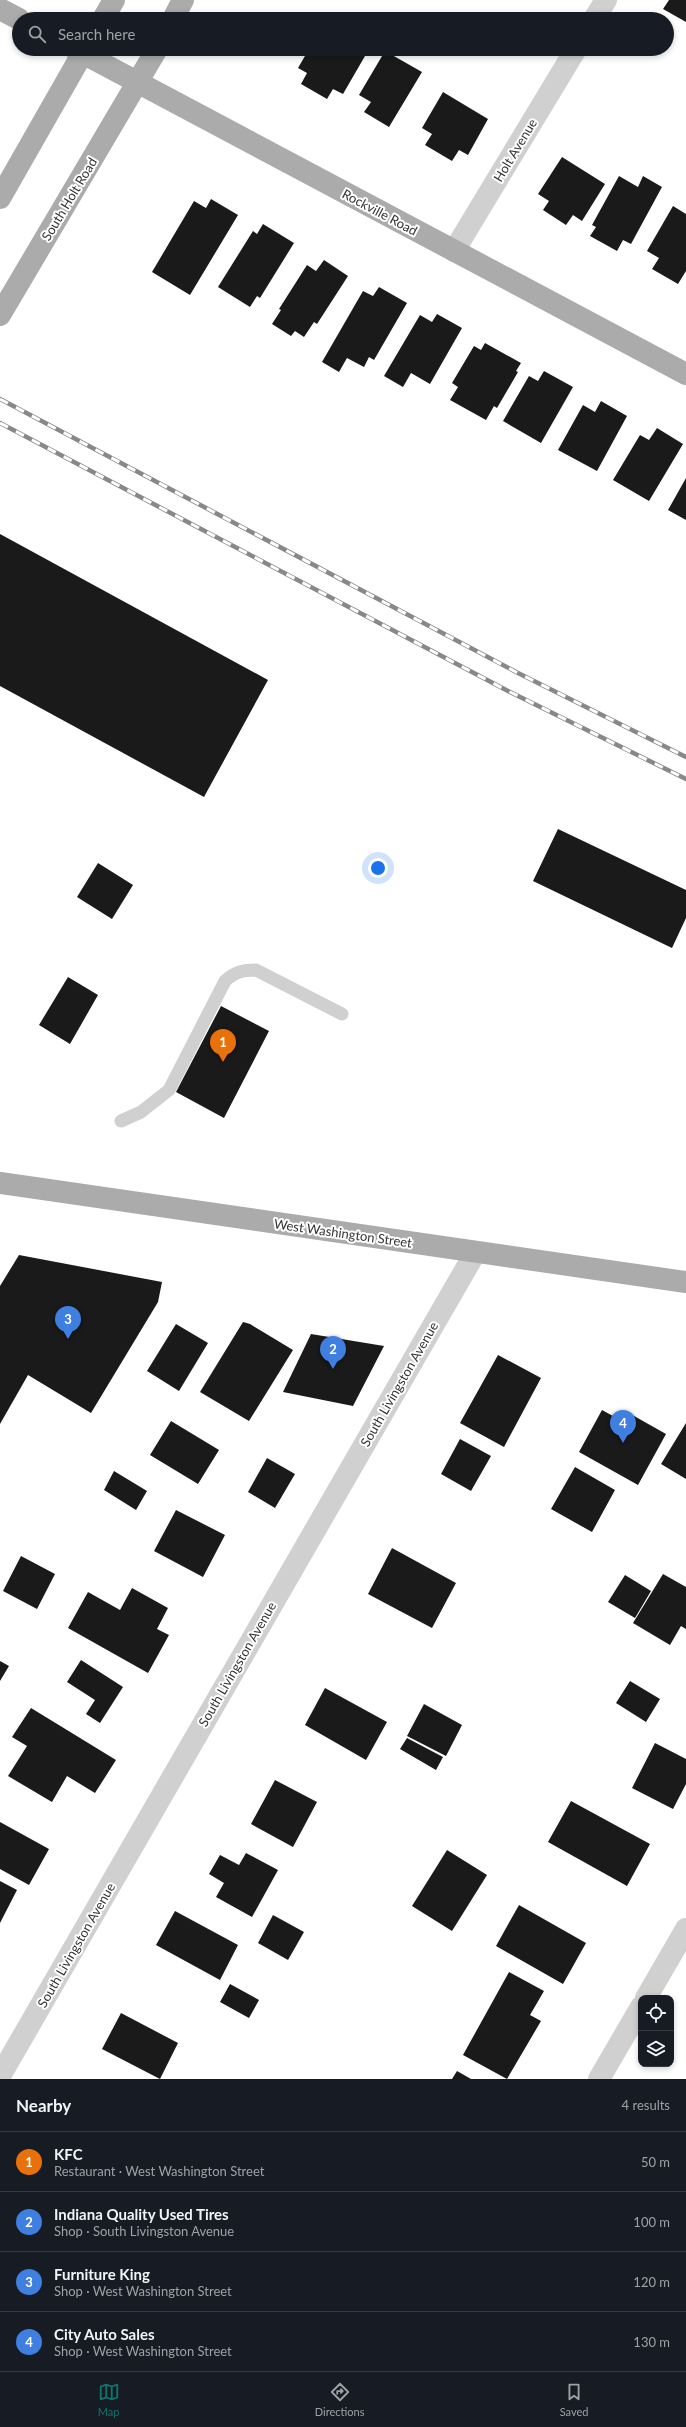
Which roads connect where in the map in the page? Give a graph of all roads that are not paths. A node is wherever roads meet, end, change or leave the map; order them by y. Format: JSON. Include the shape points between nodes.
{"nodes":[{"id":1,"x":114,"y":0,"type":"edge"},
{"id":2,"x":183,"y":0,"type":"edge"},
{"id":3,"x":606,"y":0,"type":"edge"},
{"id":4,"x":0,"y":9,"type":"edge"},
{"id":5,"x":108,"y":12,"type":"edge"},
{"id":6,"x":177,"y":12,"type":"edge"},
{"id":7,"x":598,"y":12,"type":"edge"},
{"id":8,"x":12,"y":15,"type":"edge"},
{"id":9,"x":78,"y":56,"type":"edge"},
{"id":10,"x":91,"y":56,"type":"edge"},
{"id":11,"x":153,"y":56,"type":"edge"},
{"id":12,"x":572,"y":56,"type":"edge"},
{"id":13,"x":137,"y":83,"type":"junction"},
{"id":14,"x":0,"y":198,"type":"edge"},
{"id":15,"x":454,"y":251,"type":"junction"},
{"id":16,"x":0,"y":315,"type":"edge"},
{"id":17,"x":686,"y":374,"type":"edge"},
{"id":18,"x":342,"y":1014,"type":"dead end"},
{"id":19,"x":121,"y":1121,"type":"dead end"},
{"id":20,"x":0,"y":1183,"type":"edge"},
{"id":21,"x":475,"y":1252,"type":"junction"},
{"id":22,"x":686,"y":1282,"type":"edge"},
{"id":23,"x":686,"y":1929,"type":"edge"},
{"id":24,"x":648,"y":1995,"type":"edge"},
{"id":25,"x":638,"y":2012,"type":"edge"},
{"id":26,"x":0,"y":2076,"type":"edge"},
{"id":27,"x":599,"y":2079,"type":"edge"}],
"edges":[{"from":1,"to":5,"type":"main road"},
{"from":2,"to":6,"type":"main road"},
{"from":3,"to":7,"type":"street"},
{"from":4,"to":8,"type":"main road"},
{"from":9,"to":14,"type":"main road"},
{"from":10,"to":13,"type":"main road","name":"Rockville Road"},
{"from":11,"to":13,"type":"main road","name":"South Holt Road"},
{"from":12,"to":15,"type":"street","name":"Holt Avenue"},
{"from":13,"to":15,"type":"main road","name":"Rockville Road"},
{"from":13,"to":16,"type":"main road","name":"South Holt Road"},
{"from":15,"to":17,"type":"main road","name":"Rockville Road"},
{"from":18,"to":19,"type":"lane","via":[[256,970],[234,973],[225,981],[169,1090],[141,1112]]},
{"from":20,"to":21,"type":"main road","name":"West Washington Street"},
{"from":21,"to":22,"type":"main road","name":"West Washington Street"},
{"from":21,"to":26,"type":"street","name":"South Livingston Avenue"},
{"from":23,"to":24,"type":"street"},
{"from":25,"to":27,"type":"street"}]}
